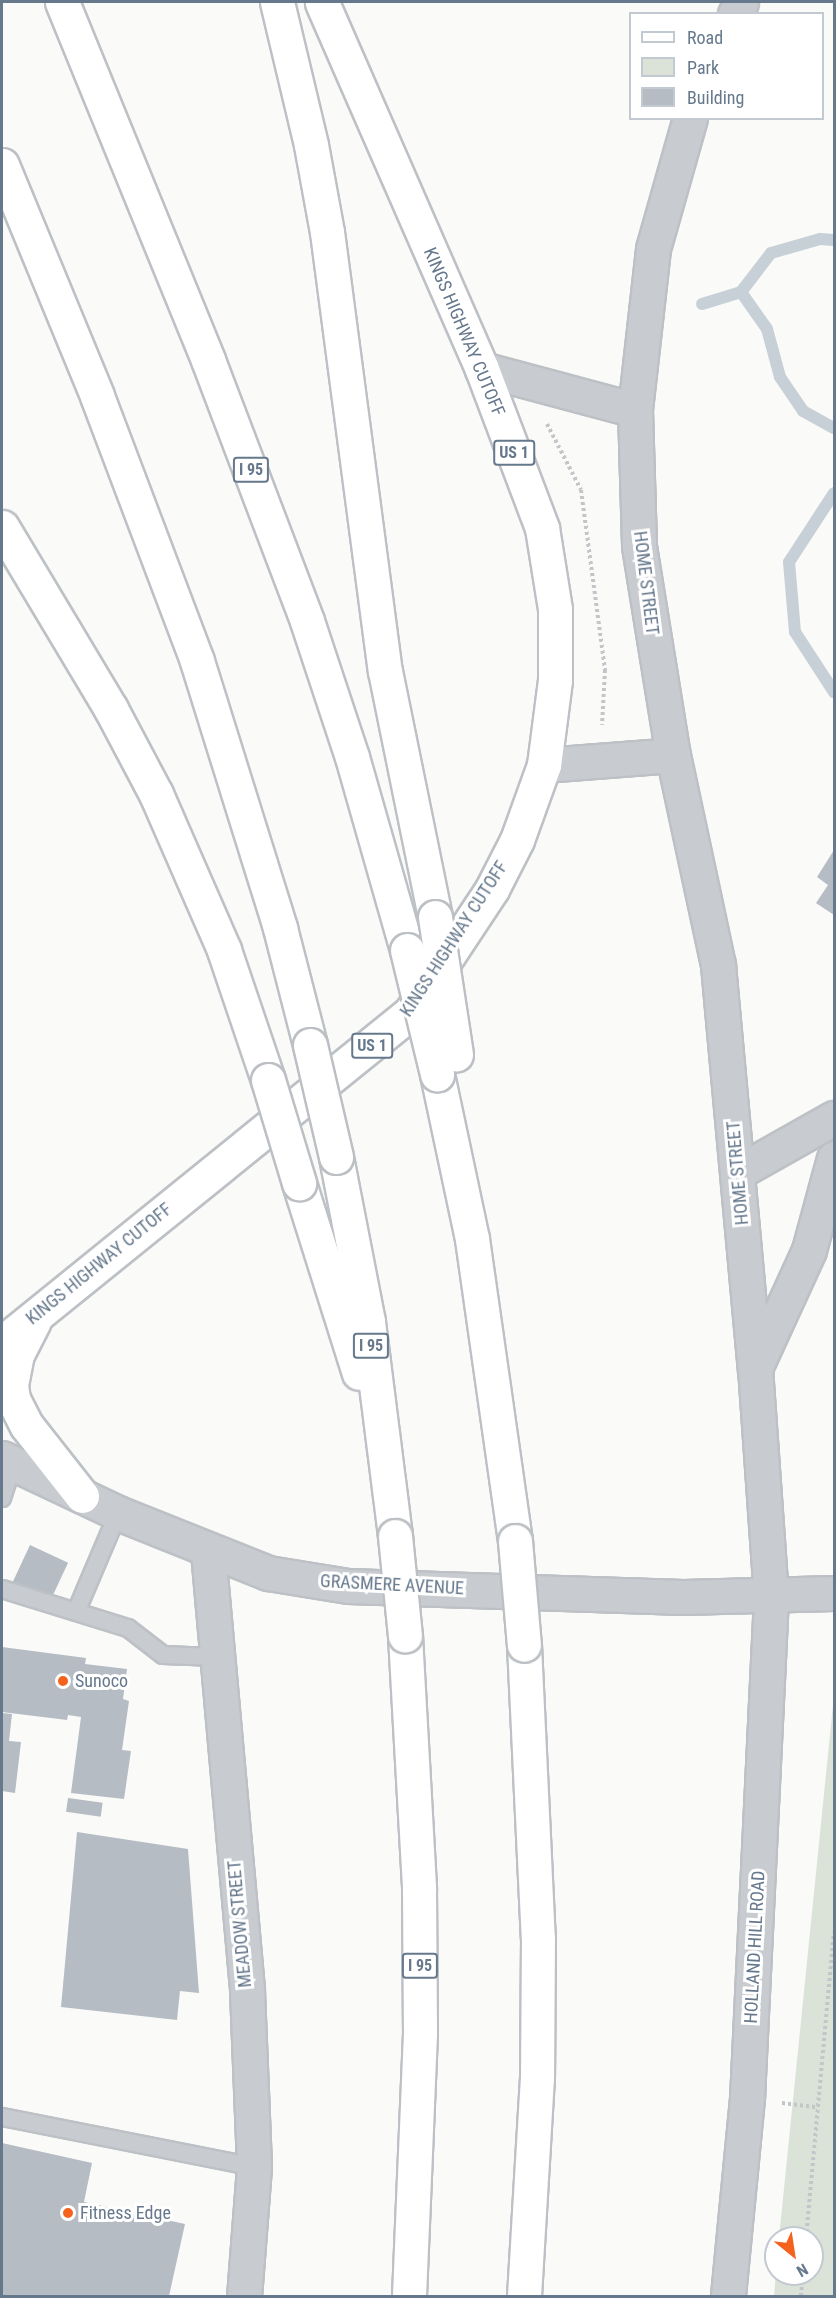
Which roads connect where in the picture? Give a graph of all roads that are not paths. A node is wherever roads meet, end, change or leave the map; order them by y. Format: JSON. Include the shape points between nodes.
{"nodes":[{"id":1,"x":62,"y":2,"type":"edge"},
{"id":2,"x":277,"y":2,"type":"edge"},
{"id":3,"x":322,"y":2,"type":"edge"},
{"id":4,"x":689,"y":120,"type":"edge"},
{"id":5,"x":2,"y":165,"type":"edge"},
{"id":6,"x":482,"y":369,"type":"junction"},
{"id":7,"x":634,"y":410,"type":"junction"},
{"id":8,"x":2,"y":527,"type":"edge"},
{"id":9,"x":673,"y":755,"type":"junction"},
{"id":10,"x":544,"y":765,"type":"junction"},
{"id":11,"x":447,"y":1064,"type":"junction"},
{"id":12,"x":834,"y":1118,"type":"edge"},
{"id":13,"x":834,"y":1158,"type":"edge"},
{"id":14,"x":738,"y":1172,"type":"junction"},
{"id":15,"x":39,"y":1312,"type":"junction"},
{"id":16,"x":2,"y":1343,"type":"edge"},
{"id":17,"x":755,"y":1368,"type":"junction"},
{"id":18,"x":7,"y":1461,"type":"edge"},
{"id":19,"x":388,"y":1463,"type":"junction"},
{"id":20,"x":82,"y":1496,"type":"junction"},
{"id":21,"x":2,"y":1498,"type":"edge"},
{"id":22,"x":118,"y":1513,"type":"junction"},
{"id":23,"x":208,"y":1552,"type":"junction"},
{"id":24,"x":2,"y":1589,"type":"edge"},
{"id":25,"x":834,"y":1593,"type":"edge"},
{"id":26,"x":771,"y":1597,"type":"junction"},
{"id":27,"x":76,"y":1612,"type":"junction"},
{"id":28,"x":216,"y":1657,"type":"junction"},
{"id":29,"x":2,"y":2117,"type":"edge"},
{"id":30,"x":254,"y":2167,"type":"junction"},
{"id":31,"x":244,"y":2296,"type":"edge"},
{"id":32,"x":409,"y":2296,"type":"edge"},
{"id":33,"x":524,"y":2296,"type":"edge"},
{"id":34,"x":728,"y":2296,"type":"edge"}],
"edges":[{"from":1,"to":11,"type":"main road","number":"I 95","bridge":true,"via":[[212,371],[307,621],[352,757],[407,950]]},
{"from":2,"to":11,"type":"main road","bridge":true,"via":[[327,232],[385,671],[435,917]]},
{"from":3,"to":6,"type":"main road","name":"KINGS HIGHWAY CUTOFF","number":"US 1"},
{"from":4,"to":7,"type":"street","name":"HOME STREET","via":[[653,249]]},
{"from":5,"to":19,"type":"main road","number":"I 95","bridge":true,"via":[[97,396],[197,661],[276,916],[336,1157],[368,1322]]},
{"from":6,"to":7,"type":"street"},
{"from":6,"to":10,"type":"main road","name":"KINGS HIGHWAY CUTOFF","number":"US 1","via":[[542,528],[555,609],[555,680]]},
{"from":7,"to":9,"type":"street","name":"HOME STREET","via":[[639,546]]},
{"from":8,"to":19,"type":"main road","bridge":true,"via":[[111,709],[156,794],[224,950]]},
{"from":9,"to":10,"type":"street"},
{"from":9,"to":14,"type":"street","name":"HOME STREET","via":[[718,965]]},
{"from":10,"to":15,"type":"main road","name":"KINGS HIGHWAY CUTOFF","number":"US 1","via":[[517,840],[492,889],[410,1013]]},
{"from":11,"to":33,"type":"main road","number":"I 95","bridge":true,"via":[[515,1541],[524,1645],[538,1938],[537,2077]]},
{"from":12,"to":14,"type":"street"},
{"from":13,"to":17,"type":"street","via":[[809,1250]]},
{"from":14,"to":17,"type":"street","name":"HOME STREET"},
{"from":15,"to":16,"type":"main road","name":"KINGS HIGHWAY CUTOFF","number":"US 1"},
{"from":15,"to":20,"type":"main road","via":[[17,1354],[11,1385],[13,1400],[27,1426]]},
{"from":17,"to":26,"type":"street","name":"HOME STREET"},
{"from":18,"to":20,"type":"street","name":"GRASMERE AVENUE"},
{"from":18,"to":21,"type":"lane"},
{"from":19,"to":32,"type":"main road","number":"I 95","bridge":true,"via":[[405,1636],[419,1878],[420,2021]]},
{"from":20,"to":22,"type":"street","name":"GRASMERE AVENUE"},
{"from":22,"to":23,"type":"street","name":"GRASMERE AVENUE"},
{"from":22,"to":27,"type":"lane"},
{"from":23,"to":26,"type":"street","name":"GRASMERE AVENUE","via":[[268,1573],[348,1586]]},
{"from":23,"to":28,"type":"street","name":"MEADOW STREET"},
{"from":24,"to":27,"type":"lane"},
{"from":25,"to":26,"type":"street","name":"GRASMERE AVENUE"},
{"from":26,"to":34,"type":"street","name":"HOLLAND HILL ROAD","via":[[747,2086]]},
{"from":27,"to":28,"type":"lane","via":[[128,1628],[163,1655]]},
{"from":28,"to":30,"type":"street","name":"MEADOW STREET","via":[[247,1991]]},
{"from":29,"to":30,"type":"lane"},
{"from":30,"to":31,"type":"street","name":"MEADOW STREET"}]}
